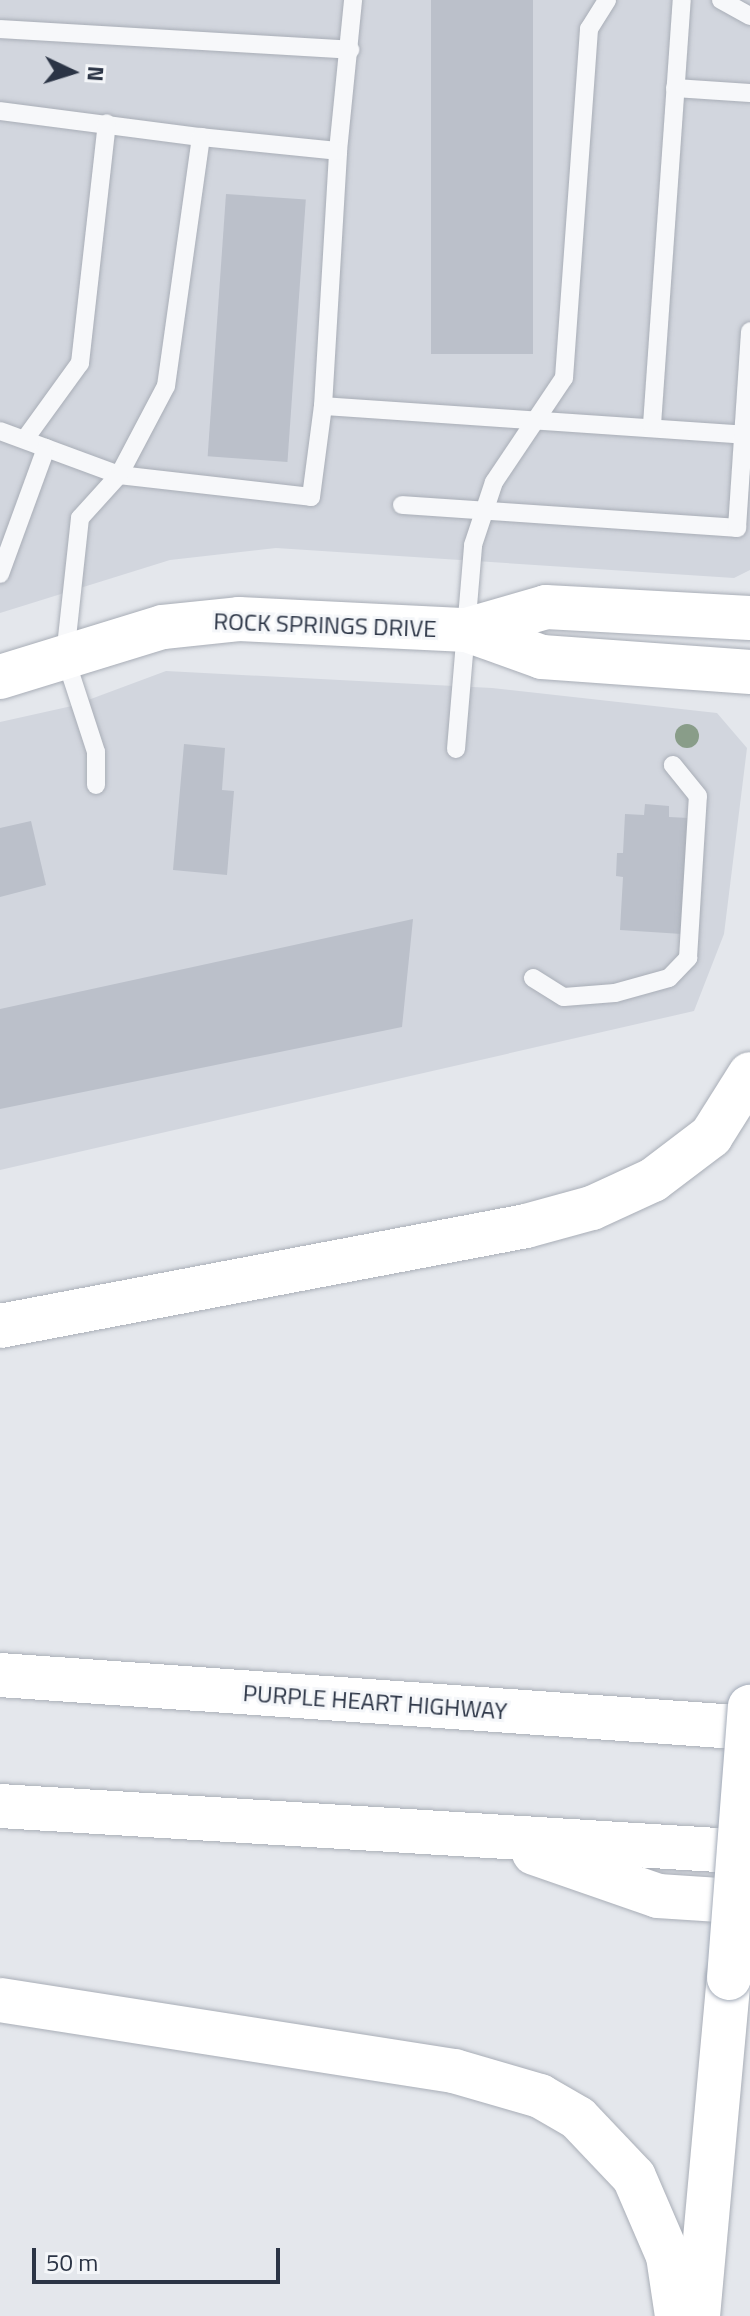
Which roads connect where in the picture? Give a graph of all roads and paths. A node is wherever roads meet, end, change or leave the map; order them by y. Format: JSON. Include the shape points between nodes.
{"nodes":[{"id":1,"x":353,"y":0,"type":"edge"},
{"id":2,"x":607,"y":0,"type":"edge"},
{"id":3,"x":682,"y":0,"type":"edge"},
{"id":4,"x":721,"y":0,"type":"edge"},
{"id":5,"x":750,"y":16,"type":"edge"},
{"id":6,"x":0,"y":29,"type":"edge"},
{"id":7,"x":350,"y":50,"type":"junction"},
{"id":8,"x":675,"y":88,"type":"junction"},
{"id":9,"x":750,"y":93,"type":"edge"},
{"id":10,"x":0,"y":111,"type":"edge"},
{"id":11,"x":107,"y":124,"type":"junction"},
{"id":12,"x":201,"y":137,"type":"junction"},
{"id":13,"x":338,"y":151,"type":"junction"},
{"id":14,"x":750,"y":331,"type":"edge"},
{"id":15,"x":323,"y":406,"type":"junction"},
{"id":16,"x":535,"y":420,"type":"junction"},
{"id":17,"x":652,"y":425,"type":"junction"},
{"id":18,"x":0,"y":431,"type":"edge"},
{"id":19,"x":743,"y":435,"type":"junction"},
{"id":20,"x":25,"y":439,"type":"junction"},
{"id":21,"x":46,"y":448,"type":"junction"},
{"id":22,"x":119,"y":475,"type":"junction"},
{"id":23,"x":402,"y":505,"type":"dead end"},
{"id":24,"x":485,"y":508,"type":"junction"},
{"id":25,"x":0,"y":574,"type":"edge"},
{"id":26,"x":750,"y":618,"type":"edge"},
{"id":27,"x":467,"y":630,"type":"junction"},
{"id":28,"x":65,"y":657,"type":"junction"},
{"id":29,"x":750,"y":672,"type":"edge"},
{"id":30,"x":0,"y":677,"type":"edge"},
{"id":31,"x":456,"y":749,"type":"dead end"},
{"id":32,"x":673,"y":765,"type":"dead end"},
{"id":33,"x":96,"y":785,"type":"dead end"},
{"id":34,"x":533,"y":978,"type":"dead end"},
{"id":35,"x":750,"y":1074,"type":"edge"},
{"id":36,"x":0,"y":1326,"type":"edge"},
{"id":37,"x":0,"y":1675,"type":"edge"},
{"id":38,"x":750,"y":1707,"type":"edge"},
{"id":39,"x":750,"y":1728,"type":"edge"},
{"id":40,"x":0,"y":1806,"type":"edge"},
{"id":41,"x":483,"y":1835,"type":"junction"},
{"id":42,"x":750,"y":1852,"type":"edge"},
{"id":43,"x":750,"y":1902,"type":"edge"},
{"id":44,"x":0,"y":2000,"type":"edge"},
{"id":45,"x":677,"y":2316,"type":"edge"},
{"id":46,"x":698,"y":2316,"type":"edge"}],
"edges":[{"from":1,"to":7,"type":"lane"},
{"from":2,"to":16,"type":"lane","via":[[589,29],[564,378]]},
{"from":3,"to":8,"type":"lane"},
{"from":4,"to":5,"type":"lane"},
{"from":6,"to":7,"type":"lane"},
{"from":7,"to":13,"type":"lane"},
{"from":8,"to":9,"type":"lane"},
{"from":8,"to":17,"type":"lane"},
{"from":10,"to":11,"type":"lane"},
{"from":11,"to":12,"type":"lane"},
{"from":11,"to":20,"type":"lane","via":[[80,363]]},
{"from":12,"to":13,"type":"lane"},
{"from":12,"to":22,"type":"lane","via":[[166,386]]},
{"from":13,"to":15,"type":"lane"},
{"from":14,"to":19,"type":"lane"},
{"from":15,"to":16,"type":"lane"},
{"from":15,"to":22,"type":"lane","via":[[311,497]]},
{"from":16,"to":17,"type":"lane"},
{"from":16,"to":24,"type":"lane","via":[[494,482]]},
{"from":17,"to":19,"type":"lane"},
{"from":18,"to":20,"type":"lane"},
{"from":19,"to":24,"type":"lane","via":[[737,528]]},
{"from":20,"to":21,"type":"lane"},
{"from":21,"to":22,"type":"lane"},
{"from":21,"to":25,"type":"lane"},
{"from":22,"to":28,"type":"lane","via":[[80,518]]},
{"from":23,"to":24,"type":"lane"},
{"from":24,"to":27,"type":"lane","via":[[473,545]]},
{"from":26,"to":27,"type":"main road","name":"ROCK SPRINGS DRIVE","via":[[546,607]]},
{"from":27,"to":28,"type":"main road","name":"ROCK SPRINGS DRIVE","via":[[201,620],[126,636]]},
{"from":27,"to":29,"type":"main road","name":"ROCK SPRINGS DRIVE","via":[[542,657]]},
{"from":27,"to":31,"type":"lane"},
{"from":28,"to":30,"type":"main road","name":"ROCK SPRINGS DRIVE"},
{"from":28,"to":33,"type":"lane","via":[[96,752]]},
{"from":32,"to":34,"type":"lane","via":[[698,796],[688,958],[669,978],[615,993],[564,997]]},
{"from":35,"to":36,"type":"main road","via":[[711,1136],[653,1180],[592,1208],[526,1226]]},
{"from":37,"to":39,"type":"main road","name":"PURPLE HEART HIGHWAY"},
{"from":38,"to":46,"type":"main road","bridge":true},
{"from":40,"to":41,"type":"main road"},
{"from":41,"to":42,"type":"main road"},
{"from":41,"to":43,"type":"main road","via":[[658,1896]]},
{"from":44,"to":45,"type":"main road","via":[[454,2071],[540,2096],[578,2118],[634,2177],[668,2256]]}]}
